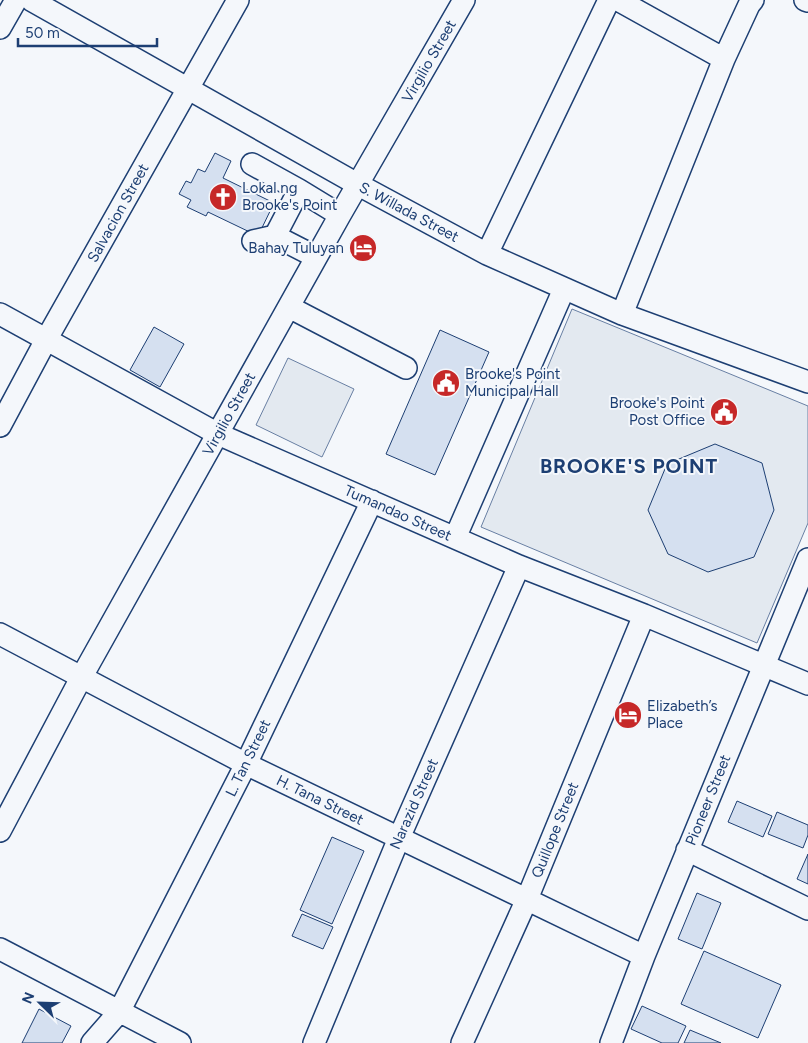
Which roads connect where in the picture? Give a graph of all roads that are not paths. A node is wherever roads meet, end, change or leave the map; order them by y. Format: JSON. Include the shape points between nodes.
{"nodes":[{"id":1,"x":16,"y":0,"type":"edge"},
{"id":2,"x":31,"y":0,"type":"edge"},
{"id":3,"x":238,"y":0,"type":"edge"},
{"id":4,"x":464,"y":0,"type":"edge"},
{"id":5,"x":609,"y":0,"type":"edge"},
{"id":6,"x":618,"y":0,"type":"edge"},
{"id":7,"x":753,"y":0,"type":"edge"},
{"id":8,"x":0,"y":28,"type":"edge"},
{"id":9,"x":724,"y":58,"type":"junction"},
{"id":10,"x":189,"y":88,"type":"junction"},
{"id":11,"x":252,"y":164,"type":"dead end"},
{"id":12,"x":357,"y":184,"type":"junction"},
{"id":13,"x":299,"y":190,"type":"junction"},
{"id":14,"x":340,"y":215,"type":"junction"},
{"id":15,"x":275,"y":236,"type":"junction"},
{"id":16,"x":252,"y":241,"type":"dead end"},
{"id":17,"x":487,"y":254,"type":"junction"},
{"id":18,"x":316,"y":257,"type":"junction"},
{"id":19,"x":564,"y":289,"type":"junction"},
{"id":20,"x":289,"y":307,"type":"junction"},
{"id":21,"x":0,"y":314,"type":"edge"},
{"id":22,"x":622,"y":314,"type":"junction"},
{"id":23,"x":46,"y":340,"type":"junction"},
{"id":24,"x":406,"y":368,"type":"dead end"},
{"id":25,"x":808,"y":382,"type":"edge"},
{"id":26,"x":0,"y":426,"type":"edge"},
{"id":27,"x":218,"y":434,"type":"junction"},
{"id":28,"x":372,"y":501,"type":"junction"},
{"id":29,"x":455,"y":538,"type":"junction"},
{"id":30,"x":808,"y":559,"type":"edge"},
{"id":31,"x":519,"y":566,"type":"junction"},
{"id":32,"x":644,"y":615,"type":"junction"},
{"id":33,"x":0,"y":634,"type":"edge"},
{"id":34,"x":763,"y":665,"type":"junction"},
{"id":35,"x":81,"y":678,"type":"junction"},
{"id":36,"x":808,"y":684,"type":"edge"},
{"id":37,"x":246,"y":764,"type":"junction"},
{"id":38,"x":0,"y":831,"type":"edge"},
{"id":39,"x":399,"y":838,"type":"junction"},
{"id":40,"x":687,"y":850,"type":"junction"},
{"id":41,"x":527,"y":899,"type":"junction"},
{"id":42,"x":808,"y":909,"type":"edge"},
{"id":43,"x":0,"y":949,"type":"edge"},
{"id":44,"x":644,"y":956,"type":"junction"},
{"id":45,"x":119,"y":1012,"type":"junction"},
{"id":46,"x":92,"y":1043,"type":"edge"},
{"id":47,"x":180,"y":1043,"type":"edge"},
{"id":48,"x":314,"y":1043,"type":"edge"},
{"id":49,"x":462,"y":1043,"type":"edge"},
{"id":50,"x":611,"y":1043,"type":"edge"}],
"edges":[{"from":1,"to":8,"type":"street"},
{"from":2,"to":10,"type":"street","name":"S. Willada Street"},
{"from":3,"to":10,"type":"street","name":"Salvacion Street"},
{"from":4,"to":12,"type":"street","name":"Virgilio Street"},
{"from":5,"to":17,"type":"street"},
{"from":6,"to":9,"type":"street"},
{"from":7,"to":9,"type":"street"},
{"from":9,"to":22,"type":"street"},
{"from":10,"to":12,"type":"street","name":"S. Willada Street"},
{"from":10,"to":23,"type":"street","name":"Salvacion Street"},
{"from":11,"to":13,"type":"street"},
{"from":12,"to":14,"type":"street","name":"Virgilio Street"},
{"from":12,"to":17,"type":"street","name":"S. Willada Street"},
{"from":13,"to":14,"type":"street"},
{"from":13,"to":15,"type":"street"},
{"from":14,"to":18,"type":"street","name":"Virgilio Street"},
{"from":15,"to":16,"type":"street"},
{"from":15,"to":18,"type":"street"},
{"from":17,"to":19,"type":"street","name":"S. Willada Street"},
{"from":18,"to":20,"type":"street","name":"Virgilio Street"},
{"from":19,"to":22,"type":"street","name":"S. Willada Street"},
{"from":19,"to":29,"type":"street"},
{"from":20,"to":24,"type":"street"},
{"from":20,"to":27,"type":"street","name":"Virgilio Street"},
{"from":21,"to":23,"type":"street","name":"Tumandao Street"},
{"from":22,"to":25,"type":"street","name":"S. Willada Street"},
{"from":23,"to":26,"type":"street","name":"Salvacion Street"},
{"from":23,"to":27,"type":"street","name":"Tumandao Street"},
{"from":27,"to":28,"type":"street","name":"Tumandao Street"},
{"from":27,"to":35,"type":"street","name":"Virgilio Street"},
{"from":28,"to":29,"type":"street","name":"Tumandao Street"},
{"from":28,"to":37,"type":"street","name":"L. Tan Street"},
{"from":29,"to":31,"type":"street","name":"Tumandao Street"},
{"from":30,"to":34,"type":"street","name":"Pioneer Street"},
{"from":31,"to":32,"type":"street","name":"Tumandao Street"},
{"from":31,"to":39,"type":"street","name":"Narazid Street"},
{"from":32,"to":34,"type":"street","name":"Tumandao Street"},
{"from":32,"to":41,"type":"street","name":"Quillope Street"},
{"from":33,"to":35,"type":"street","name":"H. Tana Street"},
{"from":34,"to":36,"type":"street","name":"Tumandao Street"},
{"from":34,"to":40,"type":"street","name":"Pioneer Street"},
{"from":35,"to":37,"type":"street","name":"H. Tana Street"},
{"from":35,"to":38,"type":"street","name":"Virgilio Street"},
{"from":37,"to":39,"type":"street","name":"H. Tana Street"},
{"from":37,"to":45,"type":"street","name":"L. Tan Street"},
{"from":39,"to":41,"type":"street","name":"H. Tana Street"},
{"from":39,"to":48,"type":"street","name":"Narazid Street"},
{"from":40,"to":42,"type":"street"},
{"from":40,"to":44,"type":"street","name":"Pioneer Street"},
{"from":41,"to":44,"type":"street","name":"H. Tana Street"},
{"from":41,"to":49,"type":"street","name":"Quillope Street"},
{"from":43,"to":45,"type":"street"},
{"from":44,"to":50,"type":"street","name":"Pioneer Street"},
{"from":45,"to":46,"type":"street","name":"L. Tan Street"},
{"from":45,"to":47,"type":"street"}]}
